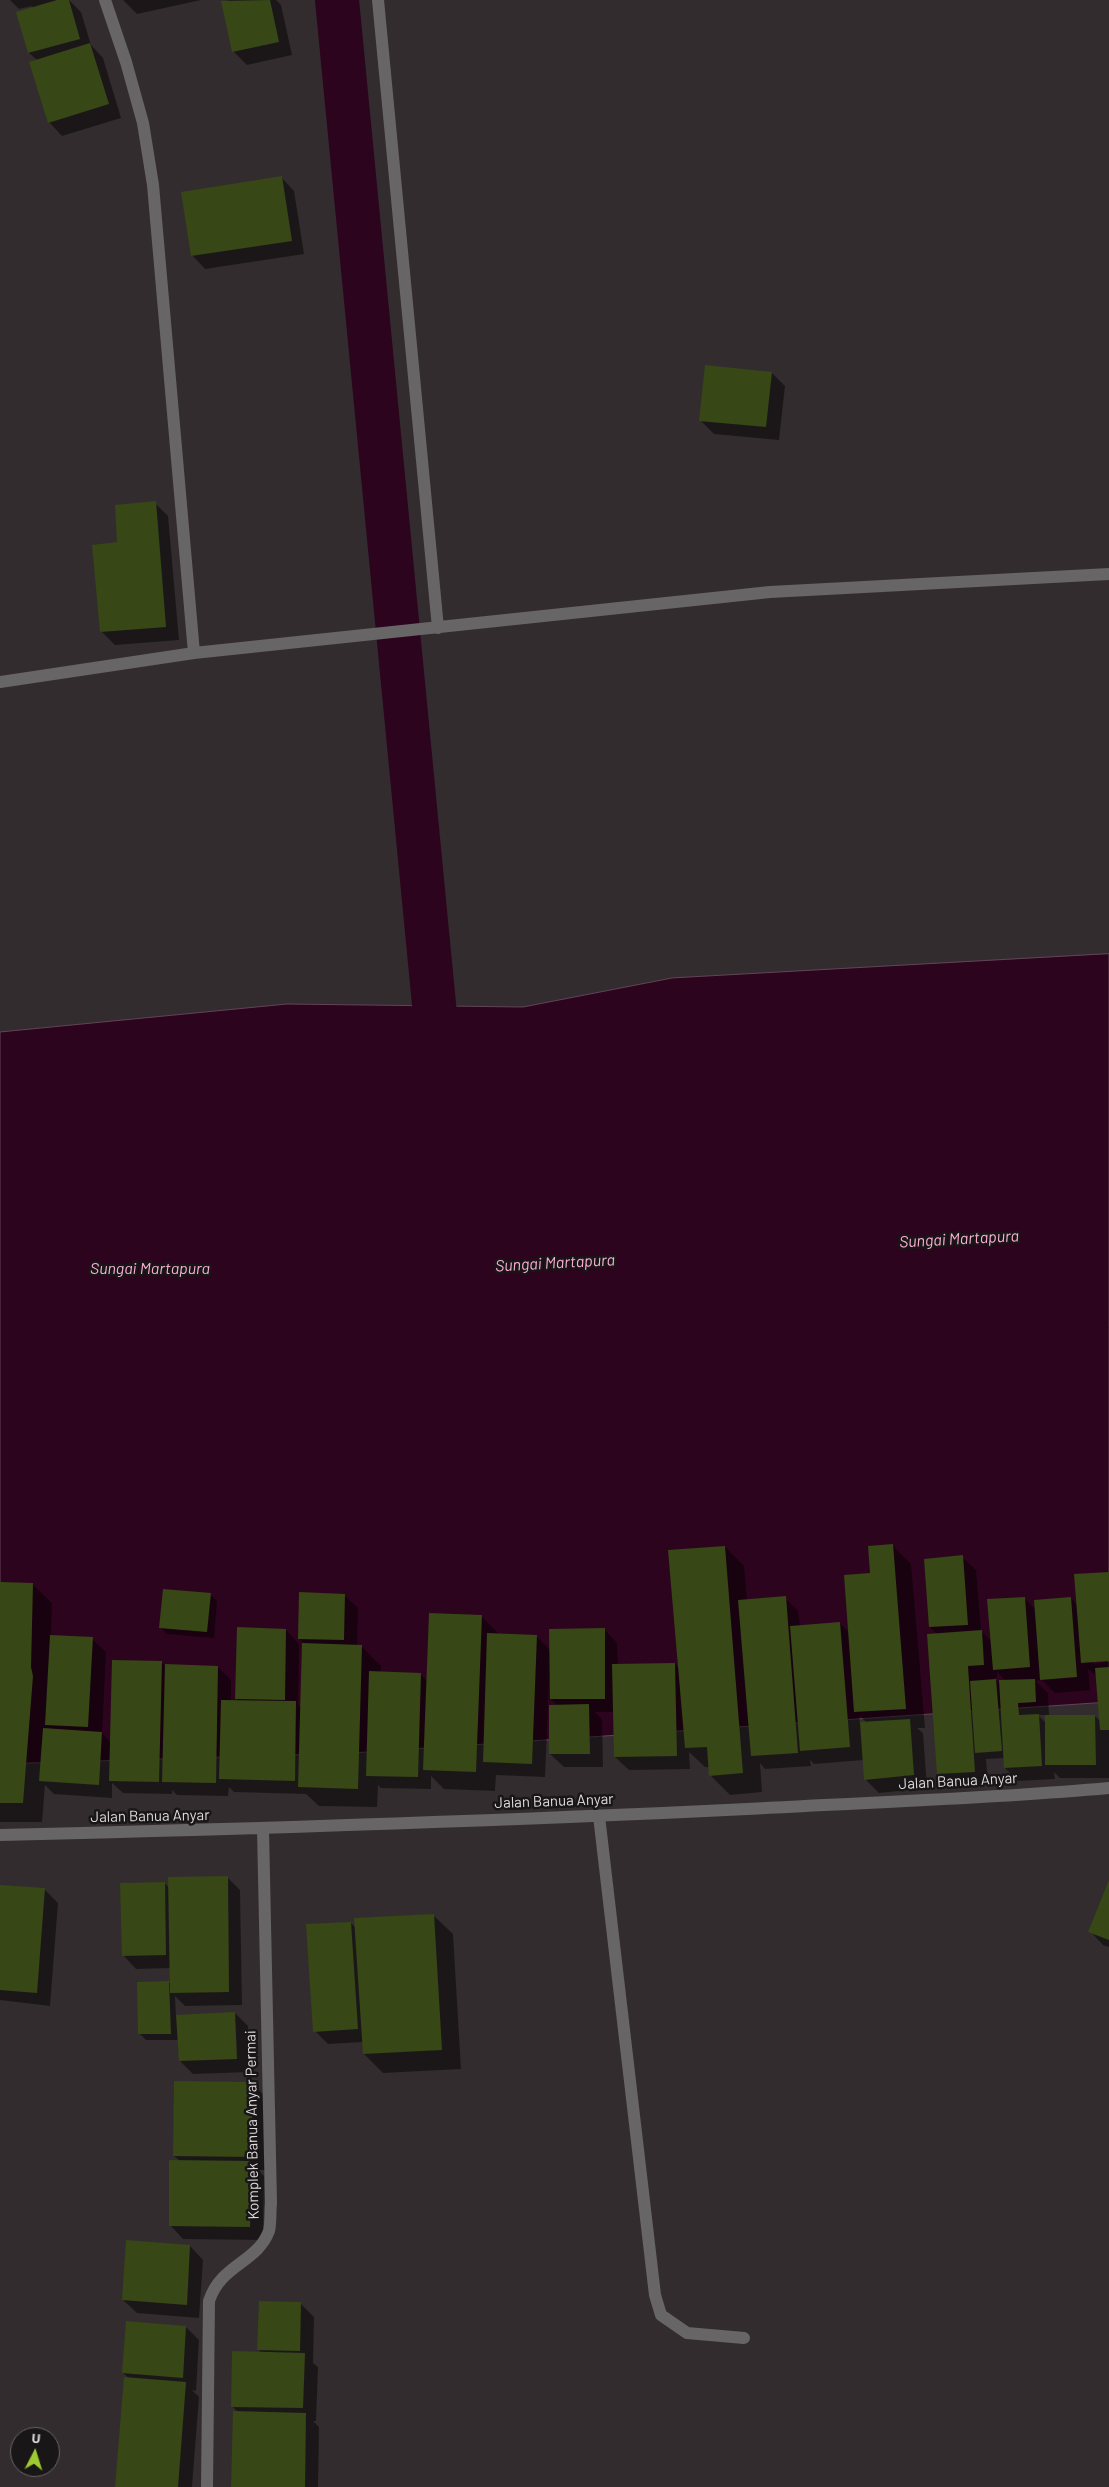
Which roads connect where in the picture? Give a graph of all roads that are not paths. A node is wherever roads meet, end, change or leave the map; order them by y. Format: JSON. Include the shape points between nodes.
{"nodes":[{"id":1,"x":106,"y":0,"type":"edge"},
{"id":2,"x":378,"y":0,"type":"edge"},
{"id":3,"x":1109,"y":574,"type":"edge"},
{"id":4,"x":438,"y":628,"type":"junction"},
{"id":5,"x":194,"y":653,"type":"junction"},
{"id":6,"x":0,"y":682,"type":"edge"},
{"id":7,"x":1109,"y":1788,"type":"edge"},
{"id":8,"x":599,"y":1816,"type":"junction"},
{"id":9,"x":263,"y":1829,"type":"junction"},
{"id":10,"x":0,"y":1835,"type":"edge"},
{"id":11,"x":744,"y":2338,"type":"dead end"},
{"id":12,"x":207,"y":2487,"type":"edge"}],
"edges":[{"from":1,"to":5,"type":"street","via":[[143,123],[153,185]]},
{"from":2,"to":4,"type":"street"},
{"from":3,"to":4,"type":"street","via":[[770,592]]},
{"from":4,"to":5,"type":"street"},
{"from":5,"to":6,"type":"street"},
{"from":7,"to":8,"type":"street","name":"Jalan Banua Anyar"},
{"from":8,"to":9,"type":"street","name":"Jalan Banua Anyar"},
{"from":8,"to":11,"type":"street","via":[[660,2315],[687,2332]]},
{"from":9,"to":10,"type":"street","name":"Jalan Banua Anyar"},
{"from":9,"to":12,"type":"street","name":"Komplek Banua Anyar Permai","via":[[271,2193],[269,2229],[252,2254],[221,2277],[209,2301]]}]}
